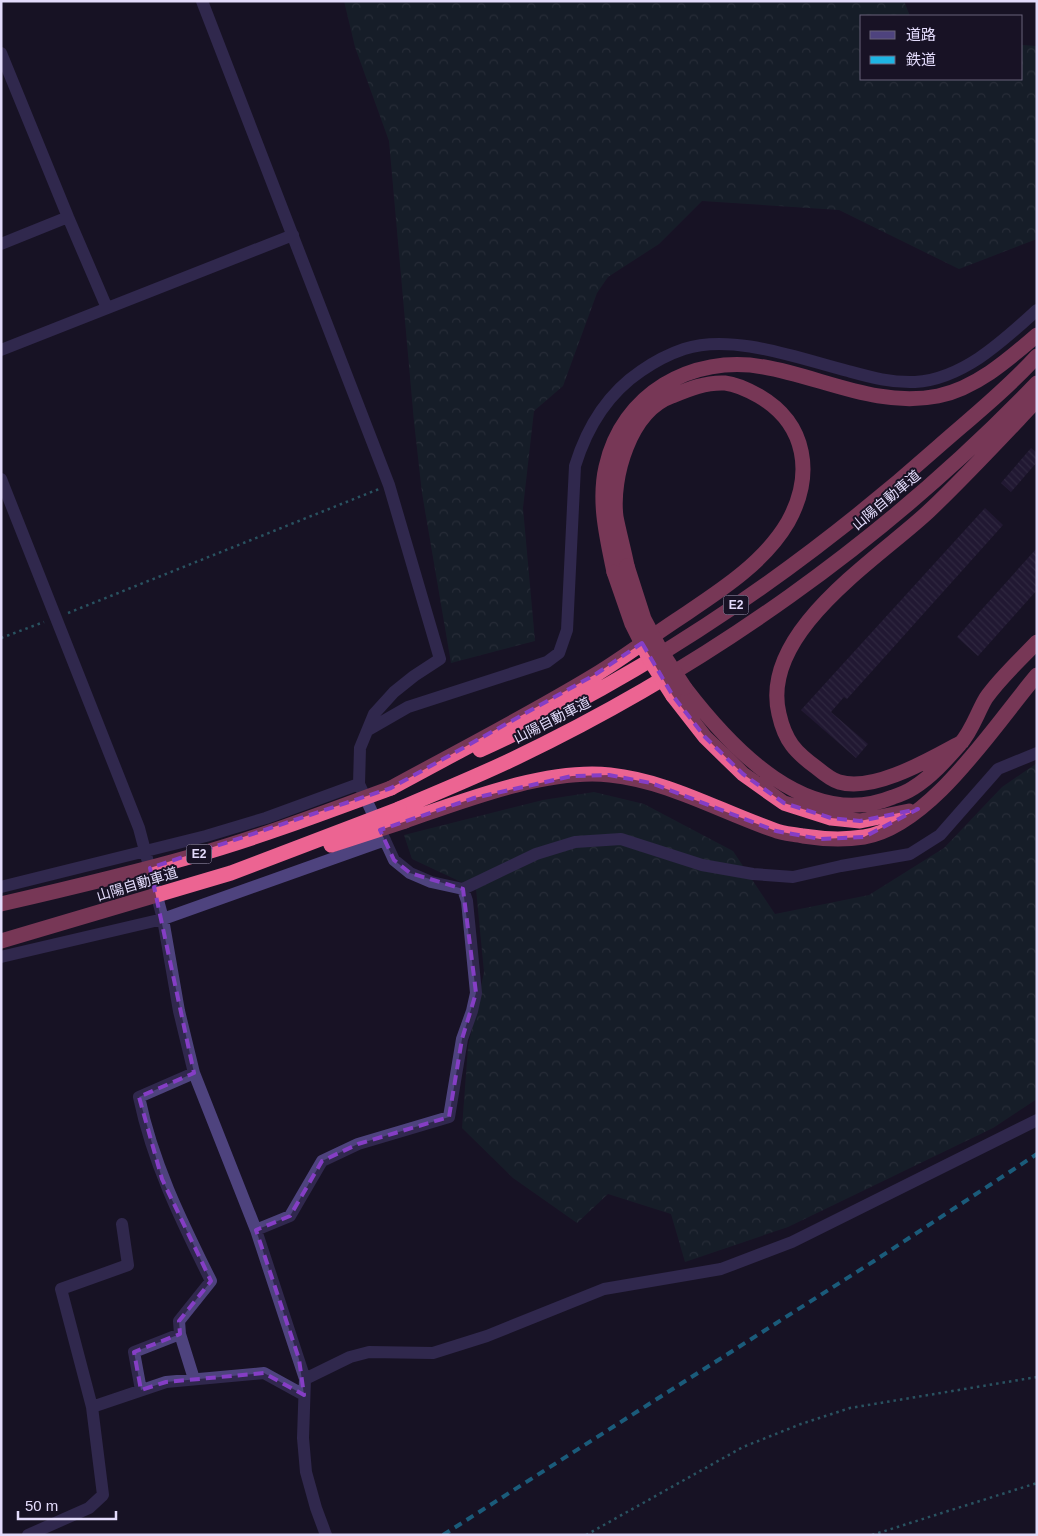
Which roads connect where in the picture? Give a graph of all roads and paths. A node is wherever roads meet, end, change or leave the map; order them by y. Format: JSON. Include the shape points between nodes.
{"nodes":[{"id":1,"x":202,"y":1,"type":"edge"},
{"id":2,"x":1,"y":53,"type":"edge"},
{"id":3,"x":68,"y":218,"type":"junction"},
{"id":4,"x":293,"y":235,"type":"junction"},
{"id":5,"x":1,"y":244,"type":"edge"},
{"id":6,"x":107,"y":308,"type":"junction"},
{"id":7,"x":1037,"y":310,"type":"edge"},
{"id":8,"x":1037,"y":335,"type":"edge"},
{"id":9,"x":1,"y":350,"type":"edge"},
{"id":10,"x":1037,"y":356,"type":"edge"},
{"id":11,"x":1037,"y":383,"type":"edge"},
{"id":12,"x":1037,"y":400,"type":"edge"},
{"id":13,"x":1,"y":478,"type":"edge"},
{"id":14,"x":389,"y":485,"type":"junction"},
{"id":15,"x":620,"y":569,"type":"junction"},
{"id":16,"x":56,"y":617,"type":"junction"},
{"id":17,"x":1,"y":638,"type":"edge"},
{"id":18,"x":1037,"y":642,"type":"edge"},
{"id":19,"x":1037,"y":675,"type":"edge"},
{"id":20,"x":679,"y":692,"type":"junction"},
{"id":21,"x":368,"y":730,"type":"junction"},
{"id":22,"x":962,"y":742,"type":"junction"},
{"id":23,"x":1037,"y":753,"type":"edge"},
{"id":24,"x":358,"y":784,"type":"junction"},
{"id":25,"x":392,"y":788,"type":"junction"},
{"id":26,"x":918,"y":809,"type":"junction"},
{"id":27,"x":402,"y":815,"type":"junction"},
{"id":28,"x":385,"y":840,"type":"junction"},
{"id":29,"x":146,"y":851,"type":"junction"},
{"id":30,"x":1,"y":887,"type":"edge"},
{"id":31,"x":463,"y":889,"type":"junction"},
{"id":32,"x":1,"y":904,"type":"edge"},
{"id":33,"x":162,"y":919,"type":"junction"},
{"id":34,"x":1,"y":941,"type":"edge"},
{"id":35,"x":1,"y":957,"type":"edge"},
{"id":36,"x":194,"y":1073,"type":"junction"},
{"id":37,"x":1037,"y":1120,"type":"edge"},
{"id":38,"x":122,"y":1224,"type":"dead end"},
{"id":39,"x":256,"y":1230,"type":"junction"},
{"id":40,"x":180,"y":1334,"type":"junction"},
{"id":41,"x":1037,"y":1377,"type":"edge"},
{"id":42,"x":194,"y":1379,"type":"junction"},
{"id":43,"x":304,"y":1379,"type":"junction"},
{"id":44,"x":141,"y":1390,"type":"junction"},
{"id":45,"x":304,"y":1395,"type":"junction"},
{"id":46,"x":92,"y":1407,"type":"junction"},
{"id":47,"x":1037,"y":1483,"type":"edge"},
{"id":48,"x":28,"y":1535,"type":"edge"},
{"id":49,"x":326,"y":1535,"type":"edge"},
{"id":50,"x":586,"y":1535,"type":"edge"},
{"id":51,"x":872,"y":1535,"type":"edge"}],
"edges":[{"from":1,"to":4,"type":"street"},
{"from":2,"to":3,"type":"street"},
{"from":3,"to":5,"type":"street"},
{"from":3,"to":6,"type":"street"},
{"from":4,"to":6,"type":"street"},
{"from":4,"to":14,"type":"street"},
{"from":6,"to":9,"type":"street"},
{"from":7,"to":21,"type":"street","via":[[994,349],[970,364],[916,382],[884,381],[732,344],[685,348],[657,361],[630,378],[600,409],[582,442],[576,466],[567,630],[560,653],[547,662],[408,707]]},
{"from":8,"to":15,"type":"highway","via":[[1007,361],[966,386],[938,396],[892,397],[857,393],[763,366],[718,366],[681,375],[648,394],[618,429],[606,468],[603,514]]},
{"from":10,"to":25,"type":"highway","name":"山陽自動車道","number":"E2","via":[[891,489],[809,554],[720,616],[554,714]]},
{"from":11,"to":27,"type":"highway","name":"山陽自動車道","number":"E2","via":[[888,522],[746,626],[574,728]]},
{"from":12,"to":22,"type":"highway","via":[[928,511],[826,600],[790,649],[777,688],[780,719],[791,746],[805,760],[839,782],[867,783],[894,776]]},
{"from":13,"to":16,"type":"street"},
{"from":14,"to":16,"type":"path"},
{"from":14,"to":21,"type":"street","via":[[440,659],[394,692],[374,714]]},
{"from":15,"to":20,"type":"highway","bridge":true},
{"from":15,"to":25,"type":"highway","via":[[617,480],[625,450],[639,422],[662,399],[699,385],[726,383],[771,403],[785,416],[801,450],[803,478],[787,523],[764,553],[721,590],[596,674]]},
{"from":16,"to":17,"type":"path"},
{"from":16,"to":29,"type":"street"},
{"from":18,"to":22,"type":"highway","via":[[987,697]]},
{"from":19,"to":26,"type":"highway","via":[[968,762],[944,788]]},
{"from":20,"to":22,"type":"highway","via":[[771,776],[808,797],[845,807],[876,804],[913,789]]},
{"from":20,"to":26,"type":"highway","via":[[705,737],[743,774],[784,803],[831,818],[860,820]]},
{"from":21,"to":24,"type":"street","via":[[360,748]]},
{"from":23,"to":31,"type":"street","via":[[998,769],[940,835],[910,854],[793,877],[702,865],[621,839],[575,842],[536,854]]},
{"from":24,"to":28,"type":"street"},
{"from":24,"to":29,"type":"street","via":[[266,818]]},
{"from":25,"to":32,"type":"highway","name":"山陽自動車道","number":"E2","bridge":true,"via":[[195,856]]},
{"from":26,"to":27,"type":"highway","via":[[893,826],[864,837],[820,839],[776,831],[651,782],[609,775],[572,776],[532,783]]},
{"from":27,"to":34,"type":"highway","name":"山陽自動車道","number":"E2","bridge":true,"via":[[231,874]]},
{"from":28,"to":31,"type":"street","via":[[394,860],[410,874]]},
{"from":28,"to":33,"type":"street"},
{"from":29,"to":30,"type":"street"},
{"from":29,"to":33,"type":"street"},
{"from":31,"to":39,"type":"street","via":[[476,993],[462,1039],[449,1117],[358,1144],[322,1161],[290,1216]]},
{"from":33,"to":35,"type":"street"},
{"from":33,"to":36,"type":"street"},
{"from":36,"to":39,"type":"street"},
{"from":36,"to":40,"type":"street","via":[[139,1097],[162,1179],[211,1282],[179,1321]]},
{"from":37,"to":43,"type":"street","via":[[792,1242],[721,1269],[604,1289],[487,1336],[432,1353],[369,1352]]},
{"from":38,"to":46,"type":"street","via":[[128,1265],[60,1289]]},
{"from":39,"to":43,"type":"street"},
{"from":40,"to":42,"type":"street"},
{"from":40,"to":44,"type":"street","via":[[134,1352]]},
{"from":41,"to":50,"type":"path","via":[[850,1408],[801,1424],[743,1447]]},
{"from":42,"to":44,"type":"street","via":[[166,1382]]},
{"from":42,"to":45,"type":"street","via":[[264,1373]]},
{"from":43,"to":45,"type":"street"},
{"from":44,"to":46,"type":"street"},
{"from":45,"to":49,"type":"street","via":[[306,1472]]},
{"from":46,"to":48,"type":"street","via":[[103,1495],[89,1508]]},
{"from":47,"to":51,"type":"path"}]}
